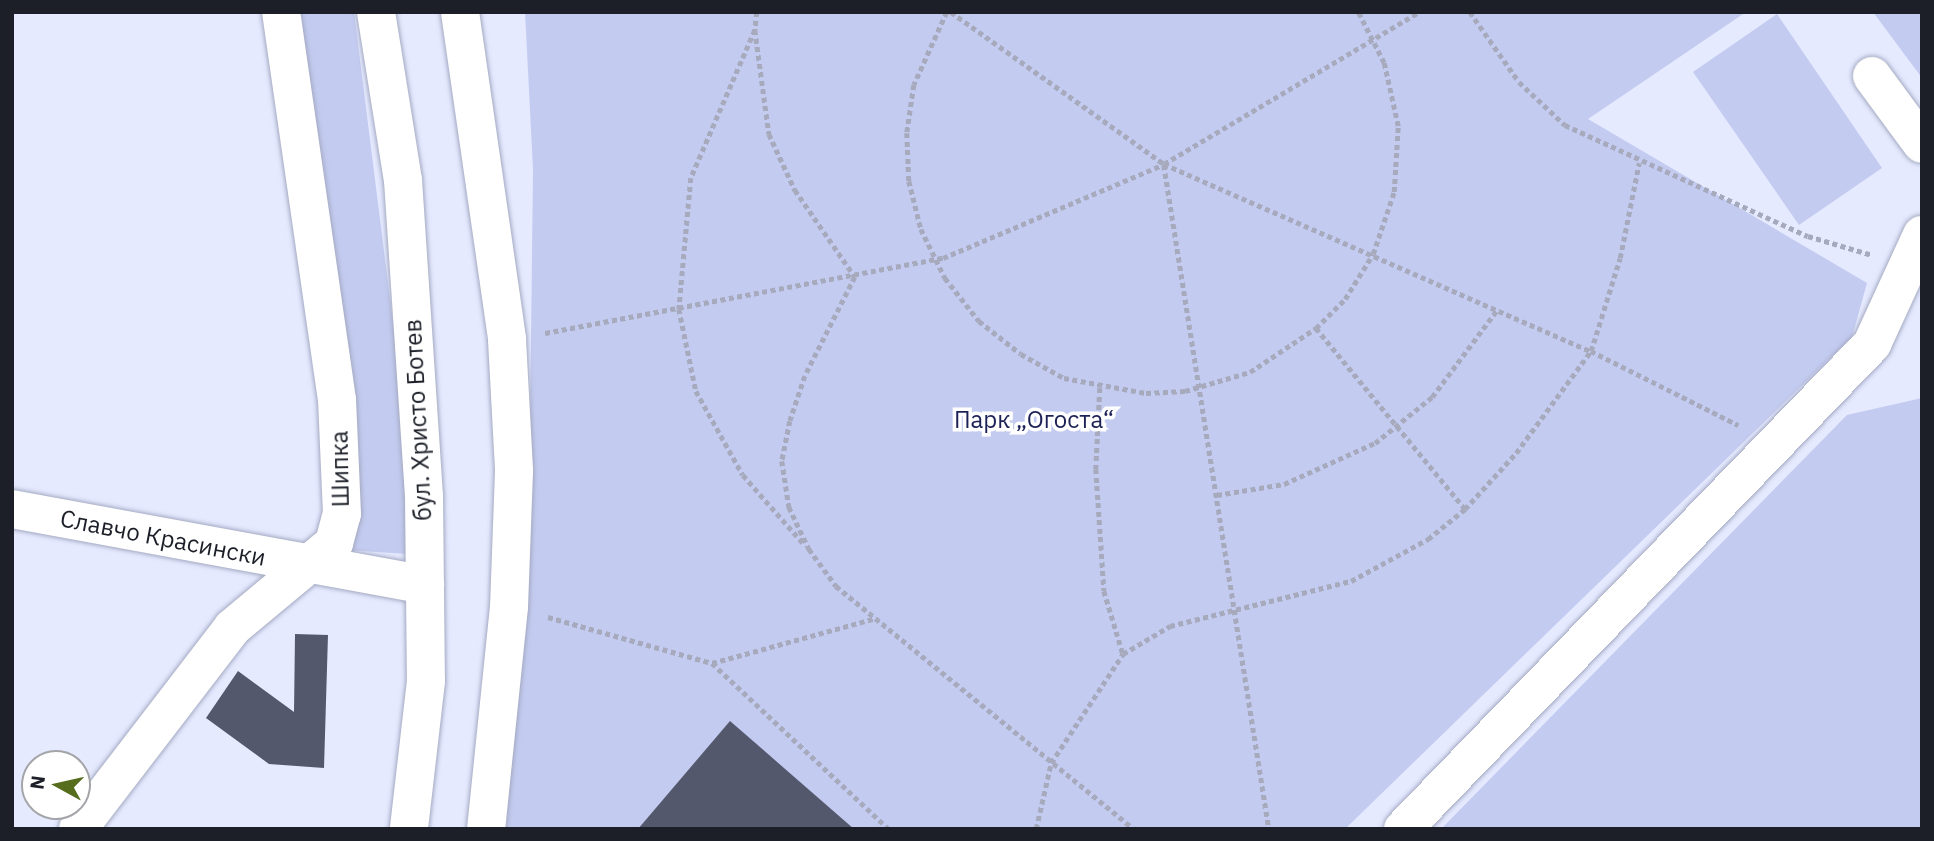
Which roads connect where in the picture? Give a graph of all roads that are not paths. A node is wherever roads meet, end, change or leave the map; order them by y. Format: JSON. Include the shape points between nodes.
{"nodes":[{"id":1,"x":281,"y":12,"type":"edge"},
{"id":2,"x":376,"y":12,"type":"edge"},
{"id":3,"x":460,"y":12,"type":"edge"},
{"id":4,"x":1872,"y":76,"type":"dead end"},
{"id":5,"x":1922,"y":144,"type":"edge"},
{"id":6,"x":1916,"y":252,"type":"edge"},
{"id":7,"x":12,"y":509,"type":"edge"},
{"id":8,"x":313,"y":566,"type":"junction"},
{"id":9,"x":425,"y":585,"type":"junction"},
{"id":10,"x":78,"y":829,"type":"edge"},
{"id":11,"x":409,"y":829,"type":"edge"},
{"id":12,"x":486,"y":829,"type":"edge"},
{"id":13,"x":1403,"y":829,"type":"edge"}],
"edges":[{"from":1,"to":8,"type":"street","name":"Шипка","via":[[344,461],[342,514],[334,543]]},
{"from":2,"to":9,"type":"street","name":"бул. Христо Ботев","via":[[403,180]]},
{"from":3,"to":12,"type":"street","via":[[507,340],[514,471],[509,607]]},
{"from":4,"to":5,"type":"street"},
{"from":6,"to":13,"type":"street","via":[[1872,344]]},
{"from":7,"to":8,"type":"street","name":"Славчо Красински"},
{"from":8,"to":9,"type":"street","name":"Славчо Красински"},
{"from":8,"to":10,"type":"street","name":"Шипка","via":[[232,628]]},
{"from":9,"to":11,"type":"street","name":"бул. Христо Ботев","via":[[426,681]]}]}
